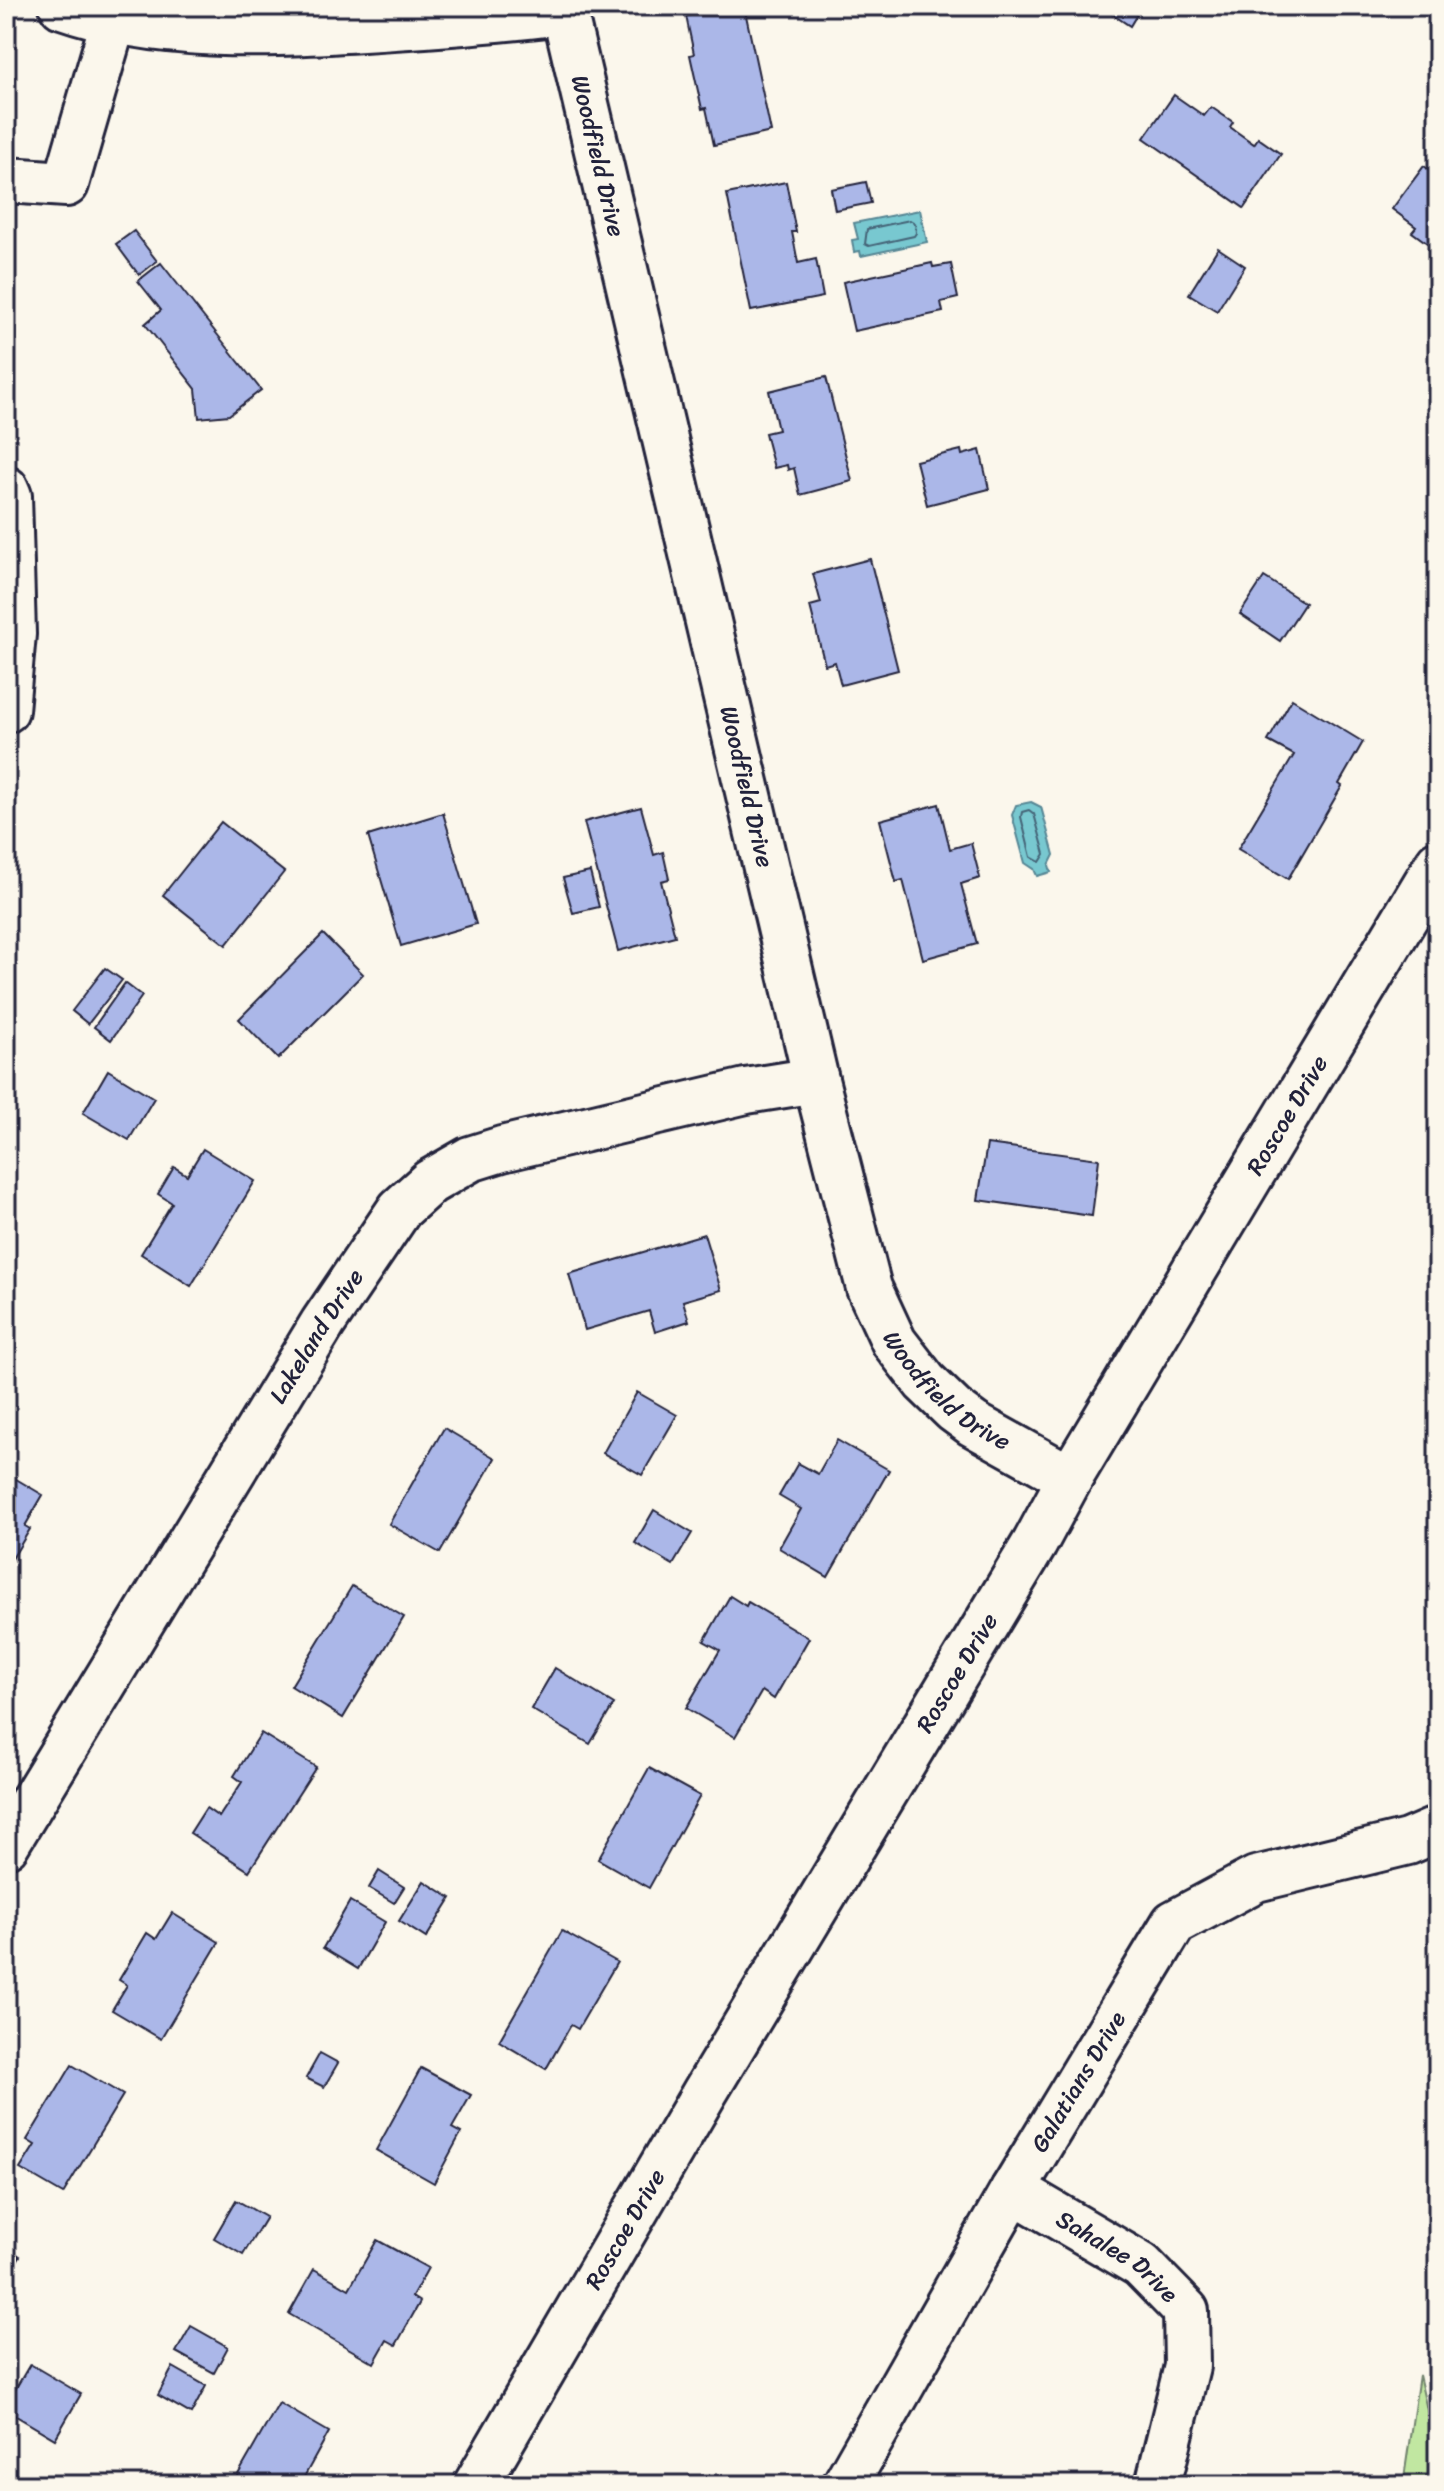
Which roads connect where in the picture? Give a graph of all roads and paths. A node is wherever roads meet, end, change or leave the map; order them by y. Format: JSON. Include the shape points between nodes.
{"nodes":[{"id":1,"x":62,"y":6,"type":"edge"},
{"id":2,"x":563,"y":9,"type":"edge"},
{"id":3,"x":114,"y":19,"type":"junction"},
{"id":4,"x":6,"y":180,"type":"edge"},
{"id":5,"x":6,"y":489,"type":"edge"},
{"id":6,"x":6,"y":710,"type":"edge"},
{"id":7,"x":1438,"y":863,"type":"edge"},
{"id":8,"x":816,"y":1080,"type":"junction"},
{"id":9,"x":1070,"y":1478,"type":"junction"},
{"id":10,"x":1438,"y":1829,"type":"edge"},
{"id":11,"x":6,"y":1845,"type":"edge"},
{"id":12,"x":1013,"y":2190,"type":"junction"},
{"id":13,"x":476,"y":2485,"type":"edge"},
{"id":14,"x":845,"y":2485,"type":"edge"},
{"id":15,"x":1158,"y":2485,"type":"edge"}],
"edges":[{"from":1,"to":3,"type":"street"},
{"from":2,"to":3,"type":"street","via":[[482,22],[262,35],[205,34]]},
{"from":2,"to":8,"type":"street","name":"Woodfield Drive"},
{"from":3,"to":4,"type":"street","via":[[66,184]]},
{"from":5,"to":6,"type":"street","via":[[13,634]]},
{"from":7,"to":9,"type":"street","name":"Roscoe Drive"},
{"from":8,"to":9,"type":"street","name":"Woodfield Drive","via":[[869,1288],[894,1342],[954,1410]]},
{"from":8,"to":11,"type":"street","name":"Lakeland Drive","via":[[746,1091],[502,1149],[470,1159],[430,1182],[400,1209],[323,1323]]},
{"from":9,"to":13,"type":"street","name":"Roscoe Drive"},
{"from":10,"to":12,"type":"street","name":"Galatians Drive","via":[[1408,1842],[1256,1879],[1174,1923]]},
{"from":12,"to":14,"type":"street","name":"Galatians Drive"},
{"from":12,"to":15,"type":"street","name":"Sahalee Drive","via":[[1141,2265],[1186,2311],[1187,2366]]}]}
